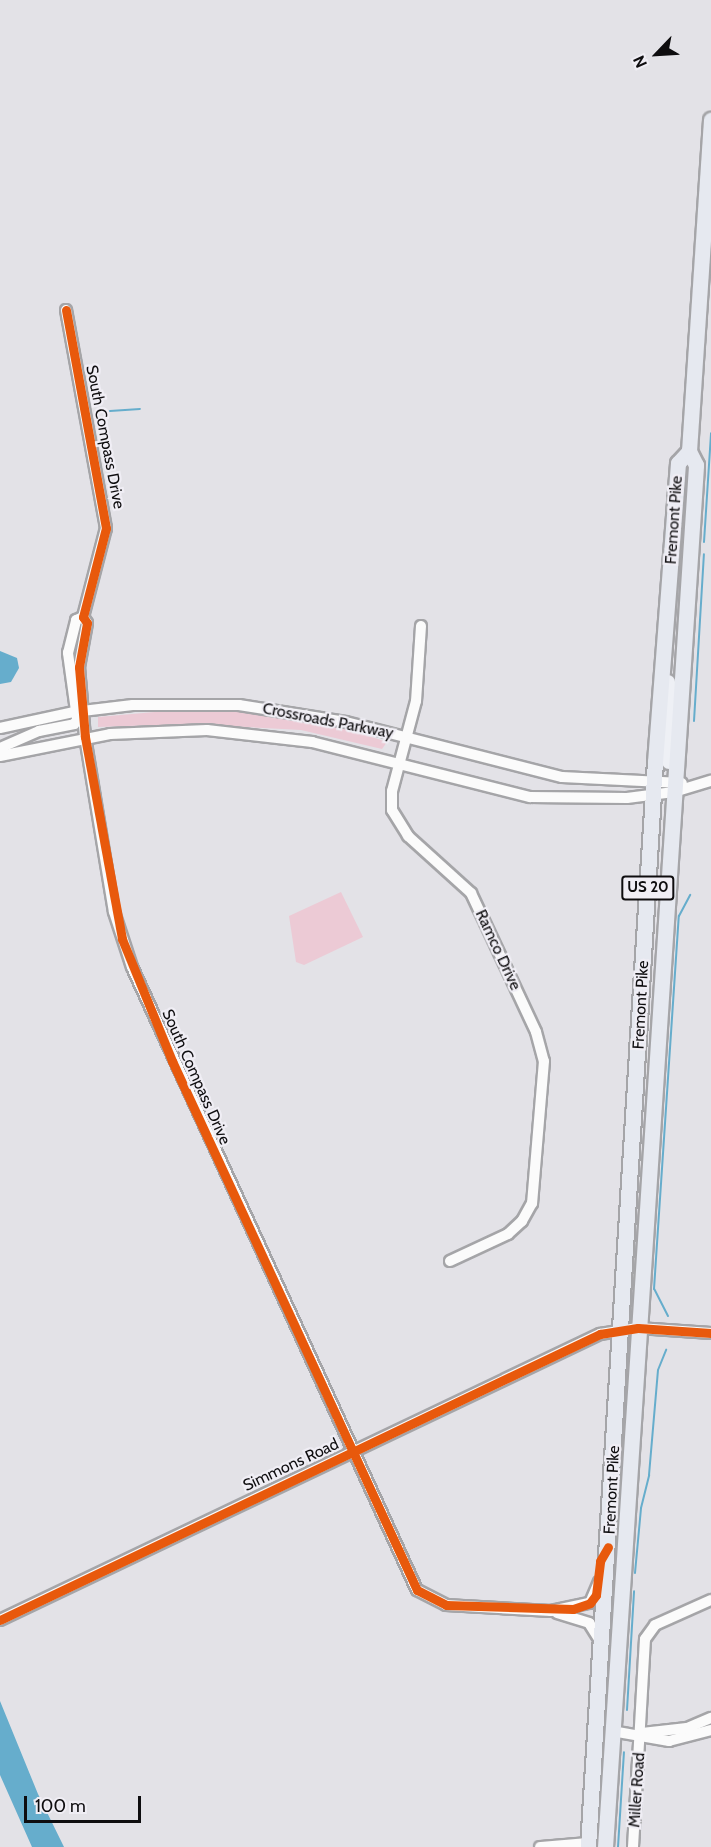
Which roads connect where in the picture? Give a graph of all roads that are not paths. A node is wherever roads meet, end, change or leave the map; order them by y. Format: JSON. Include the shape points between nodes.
{"nodes":[{"id":1,"x":711,"y":120,"type":"edge"},
{"id":2,"x":66,"y":310,"type":"dead end"},
{"id":3,"x":689,"y":451,"type":"junction"},
{"id":4,"x":421,"y":626,"type":"dead end"},
{"id":5,"x":78,"y":714,"type":"junction"},
{"id":6,"x":0,"y":728,"type":"edge"},
{"id":7,"x":85,"y":737,"type":"junction"},
{"id":8,"x":407,"y":738,"type":"junction"},
{"id":9,"x":0,"y":748,"type":"edge"},
{"id":10,"x":0,"y":756,"type":"edge"},
{"id":11,"x":399,"y":763,"type":"junction"},
{"id":12,"x":711,"y":781,"type":"edge"},
{"id":13,"x":665,"y":786,"type":"junction"},
{"id":14,"x":450,"y":1261,"type":"dead end"},
{"id":15,"x":630,"y":1329,"type":"junction"},
{"id":16,"x":711,"y":1333,"type":"edge"},
{"id":17,"x":352,"y":1453,"type":"junction"},
{"id":18,"x":608,"y":1546,"type":"junction"},
{"id":19,"x":711,"y":1600,"type":"edge"},
{"id":20,"x":551,"y":1611,"type":"junction"},
{"id":21,"x":0,"y":1620,"type":"edge"},
{"id":22,"x":602,"y":1644,"type":"junction"},
{"id":23,"x":711,"y":1718,"type":"edge"},
{"id":24,"x":596,"y":1730,"type":"junction"},
{"id":25,"x":711,"y":1730,"type":"edge"},
{"id":26,"x":612,"y":1731,"type":"junction"},
{"id":27,"x":641,"y":1733,"type":"junction"},
{"id":28,"x":606,"y":1829,"type":"junction"},
{"id":29,"x":589,"y":1845,"type":"edge"},
{"id":30,"x":540,"y":1847,"type":"edge"},
{"id":31,"x":604,"y":1847,"type":"edge"},
{"id":32,"x":633,"y":1847,"type":"edge"}],
"edges":[{"from":1,"to":3,"type":"highway","number":"US 20"},
{"from":2,"to":5,"type":"street","name":"South Compass Drive","via":[[106,528],[83,616],[87,624],[79,667]]},
{"from":3,"to":13,"type":"highway","name":"Fremont Pike","number":"US 20","via":[[696,465]]},
{"from":3,"to":13,"type":"highway","name":"Fremont Pike","number":"US 20","via":[[678,462],[668,599]]},
{"from":4,"to":8,"type":"street","name":"Ramco Drive","via":[[416,701]]},
{"from":5,"to":6,"type":"street","name":"Crossroads Parkway"},
{"from":5,"to":7,"type":"street","name":"South Compass Drive"},
{"from":5,"to":8,"type":"street","name":"Crossroads Parkway","via":[[168,703],[238,705],[314,715]]},
{"from":5,"to":9,"type":"street"},
{"from":7,"to":10,"type":"street","name":"Crossroads Parkway"},
{"from":7,"to":11,"type":"street","name":"Crossroads Parkway","via":[[183,730],[242,732],[312,742]]},
{"from":7,"to":17,"type":"street","name":"South Compass Drive","via":[[114,912],[132,968]]},
{"from":8,"to":11,"type":"street","name":"Ramco Drive"},
{"from":8,"to":13,"type":"street","name":"Crossroads Parkway","via":[[562,777]]},
{"from":11,"to":13,"type":"street","name":"Crossroads Parkway","via":[[530,797],[590,800]]},
{"from":11,"to":14,"type":"street","name":"Ramco Drive","via":[[390,801],[395,819],[431,859],[471,893],[536,1032],[544,1061],[532,1203],[522,1221],[508,1234]]},
{"from":12,"to":13,"type":"street","via":[[696,786]]},
{"from":13,"to":15,"type":"highway","name":"Fremont Pike","number":"US 20"},
{"from":13,"to":15,"type":"highway","name":"Fremont Pike","number":"US 20","via":[[634,1118]]},
{"from":15,"to":16,"type":"street","name":"Simmons Road"},
{"from":15,"to":17,"type":"street","name":"Simmons Road","via":[[600,1334]]},
{"from":15,"to":18,"type":"highway","name":"Fremont Pike","number":"US 20"},
{"from":15,"to":26,"type":"highway","name":"Fremont Pike","number":"US 20"},
{"from":17,"to":20,"type":"street","name":"South Compass Drive","via":[[407,1573],[421,1594],[446,1605]]},
{"from":17,"to":21,"type":"street","name":"Simmons Road"},
{"from":18,"to":20,"type":"street","name":"South Compass Drive","via":[[600,1561],[599,1588],[594,1600],[579,1608]]},
{"from":18,"to":22,"type":"highway","name":"Fremont Pike","number":"US 20"},
{"from":19,"to":27,"type":"street","name":"Miller Road","via":[[648,1630]]},
{"from":20,"to":22,"type":"street","name":"South Compass Drive","via":[[589,1623]]},
{"from":22,"to":24,"type":"highway","name":"Fremont Pike","number":"US 20"},
{"from":22,"to":26,"type":"highway","via":[[607,1662],[605,1722]]},
{"from":23,"to":27,"type":"street","via":[[687,1728]]},
{"from":24,"to":28,"type":"highway","via":[[602,1750],[600,1806]]},
{"from":24,"to":29,"type":"highway","name":"Fremont Pike","number":"US 20"},
{"from":25,"to":27,"type":"street","via":[[669,1741]]},
{"from":26,"to":27,"type":"street"},
{"from":26,"to":28,"type":"highway","name":"Fremont Pike","number":"US 20"},
{"from":27,"to":32,"type":"street","name":"Miller Road"},
{"from":28,"to":31,"type":"highway","name":"Fremont Pike","number":"US 20"},
{"from":29,"to":30,"type":"street"}]}
